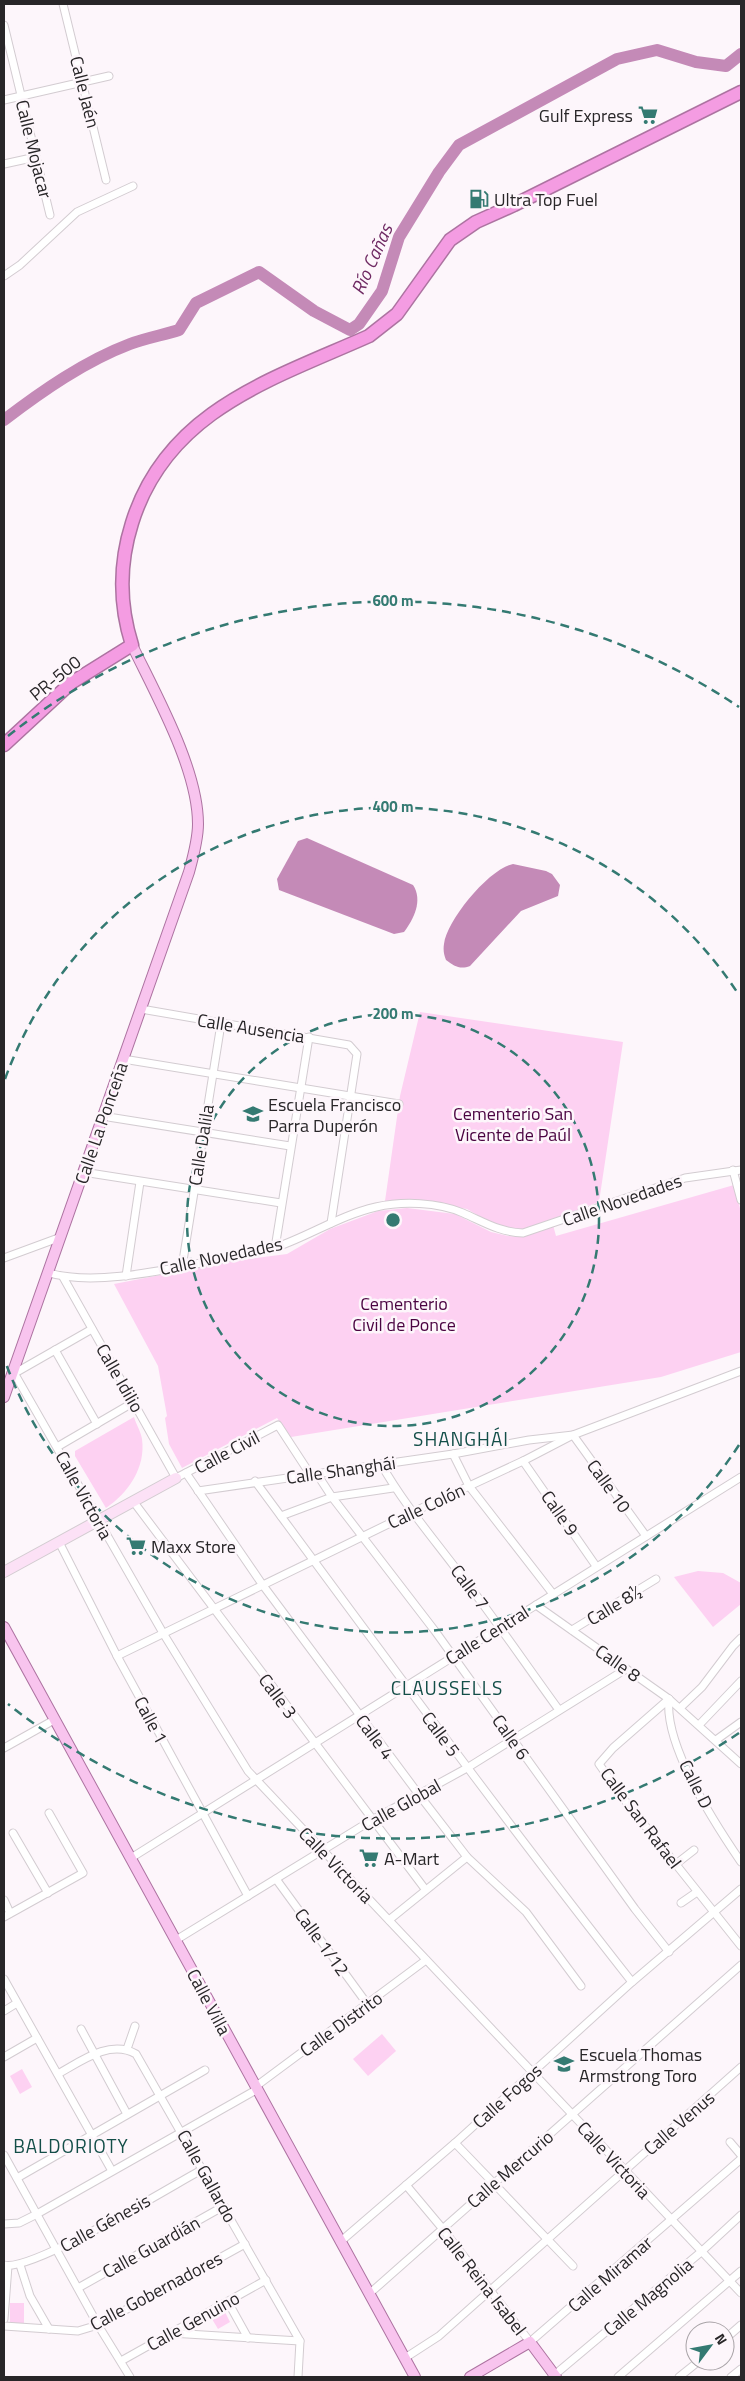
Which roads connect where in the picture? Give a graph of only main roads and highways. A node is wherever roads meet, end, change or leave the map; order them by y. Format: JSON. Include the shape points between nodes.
{"nodes":[{"id":1,"x":741,"y":92,"type":"edge"},
{"id":2,"x":132,"y":645,"type":"junction"},
{"id":3,"x":4,"y":745,"type":"edge"},
{"id":4,"x":4,"y":1397,"type":"edge"},
{"id":5,"x":4,"y":1627,"type":"edge"},
{"id":6,"x":530,"y":2342,"type":"joint"},
{"id":7,"x":415,"y":2377,"type":"edge"},
{"id":8,"x":470,"y":2377,"type":"edge"},
{"id":9,"x":554,"y":2377,"type":"edge"}],
"edges":[{"from":1,"to":2,"type":"highway","via":[[476,222],[450,240],[397,314],[386,324],[369,336],[247,391],[195,425],[148,482],[127,538],[121,569],[122,592]]},
{"from":2,"to":3,"type":"highway","name":"PR-500","number":"PR-500","via":[[71,684]]},
{"from":2,"to":4,"type":"main road","name":"Calle La Ponceña","via":[[176,739],[195,794],[198,826],[195,848]]},
{"from":5,"to":7,"type":"main road","name":"Calle Villa"},
{"from":6,"to":8,"type":"main road","name":"Calle Miramar"},
{"from":6,"to":9,"type":"main road","name":"Calle Reina Isabel"}]}
